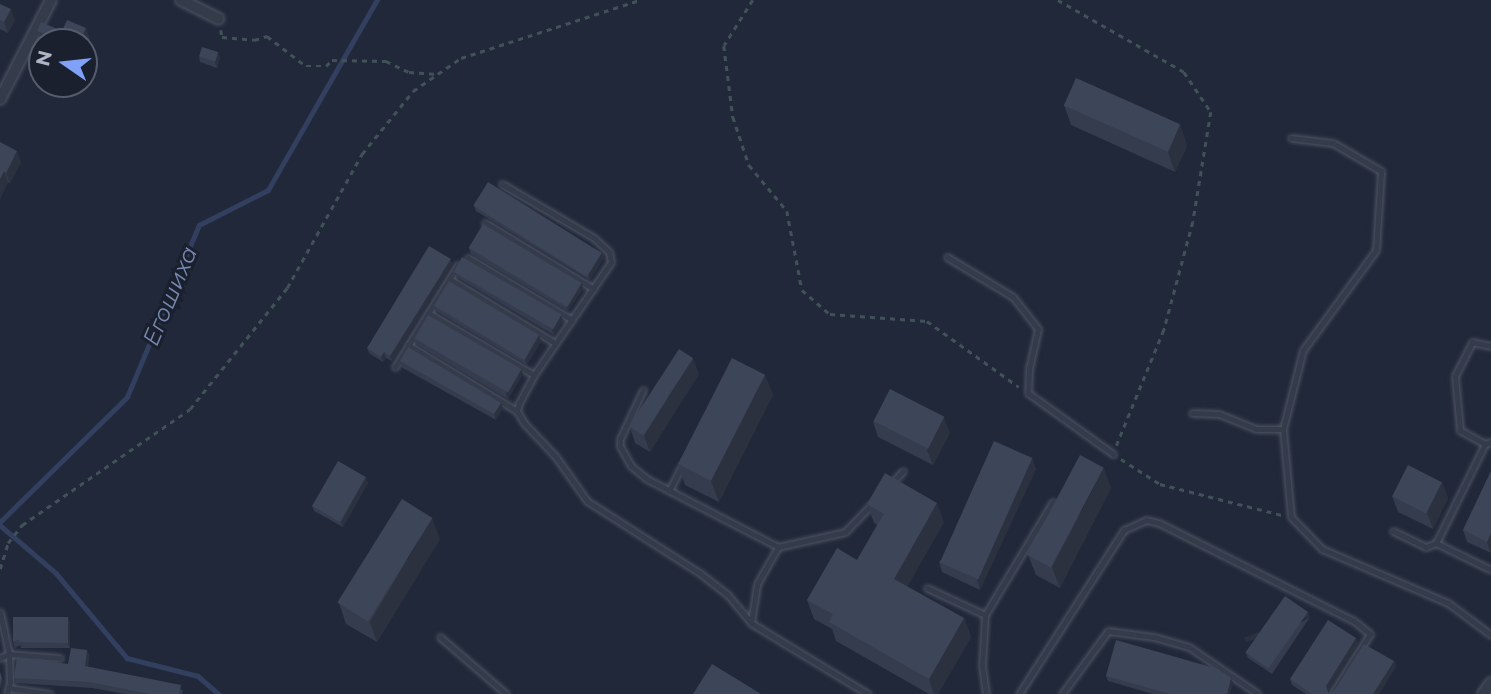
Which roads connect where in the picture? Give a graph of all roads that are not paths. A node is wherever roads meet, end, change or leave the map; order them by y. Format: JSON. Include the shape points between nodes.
{"nodes":[{"id":1,"x":51,"y":0,"type":"edge"},
{"id":2,"x":181,"y":0,"type":"edge"},
{"id":3,"x":219,"y":19,"type":"road end"},
{"id":4,"x":0,"y":99,"type":"edge"},
{"id":5,"x":1291,"y":138,"type":"dead end"},
{"id":6,"x":502,"y":184,"type":"dead end"},
{"id":7,"x":485,"y":223,"type":"edge"},
{"id":8,"x":947,"y":257,"type":"dead end"},
{"id":9,"x":468,"y":258,"type":"edge"},
{"id":10,"x":458,"y":265,"type":"edge"},
{"id":11,"x":449,"y":279,"type":"junction"},
{"id":12,"x":594,"y":289,"type":"junction"},
{"id":13,"x":428,"y":313,"type":"junction"},
{"id":14,"x":572,"y":320,"type":"junction"},
{"id":15,"x":555,"y":343,"type":"junction"},
{"id":16,"x":408,"y":345,"type":"junction"},
{"id":17,"x":1491,"y":346,"type":"edge"},
{"id":18,"x":395,"y":367,"type":"dead end"},
{"id":19,"x":534,"y":375,"type":"junction"},
{"id":20,"x":643,"y":390,"type":"dead end"},
{"id":21,"x":517,"y":411,"type":"junction"},
{"id":22,"x":1192,"y":413,"type":"dead end"},
{"id":23,"x":1283,"y":429,"type":"junction"},
{"id":24,"x":1488,"y":443,"type":"edge"},
{"id":25,"x":1113,"y":454,"type":"road end"},
{"id":26,"x":687,"y":456,"type":"edge"},
{"id":27,"x":903,"y":471,"type":"dead end"},
{"id":28,"x":886,"y":489,"type":"edge"},
{"id":29,"x":669,"y":491,"type":"junction"},
{"id":30,"x":878,"y":497,"type":"edge"},
{"id":31,"x":1053,"y":502,"type":"edge"},
{"id":32,"x":1394,"y":531,"type":"dead end"},
{"id":33,"x":1436,"y":543,"type":"junction"},
{"id":34,"x":778,"y":547,"type":"junction"},
{"id":35,"x":1491,"y":570,"type":"edge"},
{"id":36,"x":927,"y":588,"type":"dead end"},
{"id":37,"x":0,"y":612,"type":"edge"},
{"id":38,"x":985,"y":615,"type":"junction"},
{"id":39,"x":751,"y":623,"type":"junction"},
{"id":40,"x":1,"y":628,"type":"edge"},
{"id":41,"x":1491,"y":635,"type":"edge"},
{"id":42,"x":440,"y":637,"type":"dead end"},
{"id":43,"x":9,"y":654,"type":"junction"},
{"id":44,"x":0,"y":658,"type":"edge"},
{"id":45,"x":60,"y":658,"type":"dead end"},
{"id":46,"x":1491,"y":683,"type":"edge"},
{"id":47,"x":8,"y":691,"type":"edge"},
{"id":48,"x":50,"y":694,"type":"edge"},
{"id":49,"x":506,"y":694,"type":"edge"},
{"id":50,"x":868,"y":694,"type":"edge"},
{"id":51,"x":986,"y":694,"type":"edge"},
{"id":52,"x":1018,"y":694,"type":"edge"},
{"id":53,"x":1062,"y":694,"type":"edge"},
{"id":54,"x":1258,"y":694,"type":"edge"},
{"id":55,"x":1332,"y":694,"type":"edge"},
{"id":56,"x":1483,"y":694,"type":"edge"}],
"edges":[{"from":1,"to":4,"type":"street"},
{"from":2,"to":3,"type":"street"},
{"from":5,"to":23,"type":"lane","via":[[1333,144],[1381,171],[1376,250],[1303,350]]},
{"from":6,"to":12,"type":"lane","via":[[594,238],[609,252],[611,261]]},
{"from":7,"to":12,"type":"lane"},
{"from":8,"to":25,"type":"lane","via":[[1013,297],[1038,328],[1028,393]]},
{"from":9,"to":14,"type":"lane"},
{"from":10,"to":11,"type":"lane"},
{"from":11,"to":13,"type":"lane"},
{"from":11,"to":15,"type":"lane"},
{"from":12,"to":14,"type":"lane"},
{"from":13,"to":16,"type":"lane"},
{"from":13,"to":19,"type":"lane"},
{"from":14,"to":15,"type":"lane"},
{"from":15,"to":19,"type":"lane"},
{"from":16,"to":18,"type":"lane"},
{"from":16,"to":21,"type":"lane"},
{"from":17,"to":24,"type":"lane","via":[[1472,342],[1455,376],[1460,430]]},
{"from":19,"to":21,"type":"lane"},
{"from":20,"to":29,"type":"lane","via":[[620,446],[638,474]]},
{"from":21,"to":39,"type":"lane","via":[[587,501],[701,574],[727,594]]},
{"from":22,"to":23,"type":"lane","via":[[1219,414],[1256,429]]},
{"from":23,"to":41,"type":"lane","via":[[1292,517],[1322,549],[1448,603]]},
{"from":24,"to":33,"type":"lane"},
{"from":26,"to":29,"type":"lane"},
{"from":27,"to":28,"type":"lane"},
{"from":29,"to":34,"type":"lane"},
{"from":30,"to":34,"type":"lane","via":[[845,532]]},
{"from":31,"to":38,"type":"lane"},
{"from":32,"to":33,"type":"lane","via":[[1426,547]]},
{"from":33,"to":35,"type":"lane"},
{"from":34,"to":39,"type":"lane","via":[[757,584]]},
{"from":36,"to":38,"type":"lane"},
{"from":37,"to":40,"type":"lane"},
{"from":38,"to":51,"type":"lane","via":[[982,666]]},
{"from":39,"to":50,"type":"lane"},
{"from":40,"to":43,"type":"lane"},
{"from":42,"to":49,"type":"lane"},
{"from":43,"to":44,"type":"lane"},
{"from":43,"to":45,"type":"lane"},
{"from":43,"to":47,"type":"lane"},
{"from":46,"to":56,"type":"street"},
{"from":47,"to":48,"type":"lane"},
{"from":52,"to":55,"type":"lane","via":[[1124,530],[1146,520],[1354,621],[1370,634]]},
{"from":53,"to":54,"type":"lane","via":[[1108,631],[1188,647]]}]}
